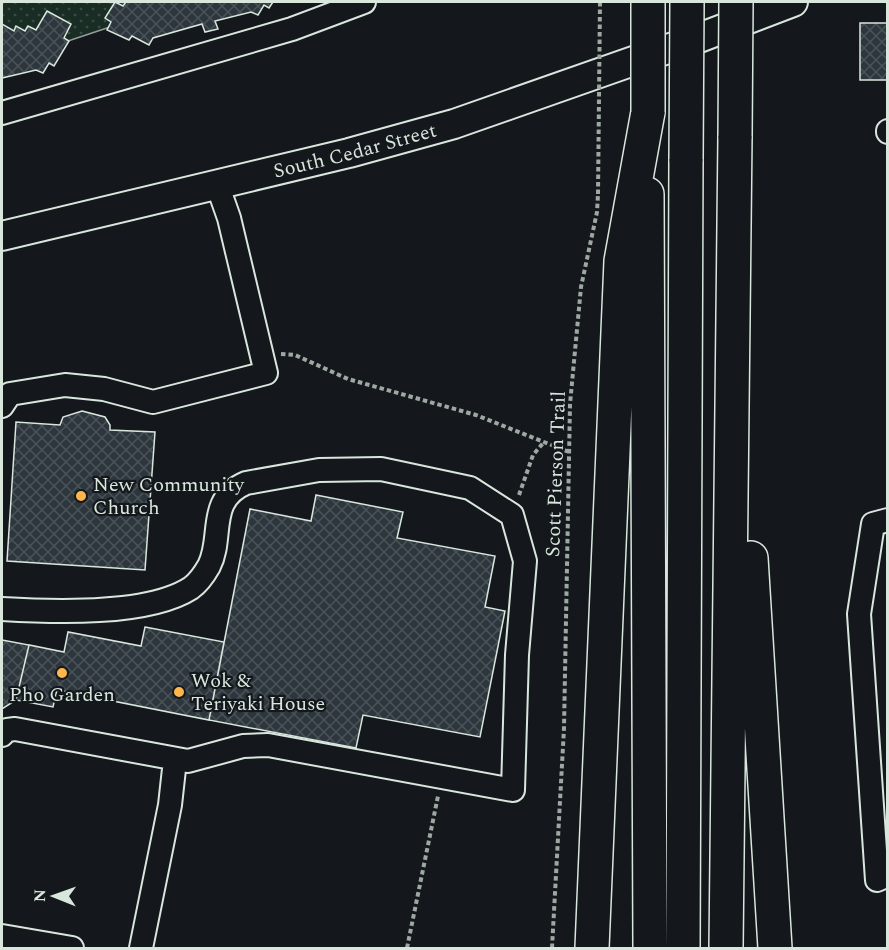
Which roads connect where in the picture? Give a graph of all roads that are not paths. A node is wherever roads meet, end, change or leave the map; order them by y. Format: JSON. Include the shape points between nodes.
{"nodes":[{"id":1,"x":364,"y":2,"type":"edge"},
{"id":2,"x":648,"y":2,"type":"edge"},
{"id":3,"x":687,"y":2,"type":"edge"},
{"id":4,"x":736,"y":2,"type":"edge"},
{"id":5,"x":793,"y":2,"type":"edge"},
{"id":6,"x":2,"y":113,"type":"edge"},
{"id":7,"x":640,"y":179,"type":"junction"},
{"id":8,"x":217,"y":184,"type":"junction"},
{"id":9,"x":2,"y":236,"type":"edge"},
{"id":10,"x":2,"y":406,"type":"edge"},
{"id":11,"x":731,"y":471,"type":"junction"},
{"id":12,"x":888,"y":520,"type":"edge"},
{"id":13,"x":2,"y":609,"type":"edge"},
{"id":14,"x":2,"y":735,"type":"edge"},
{"id":15,"x":175,"y":760,"type":"junction"},
{"id":16,"x":879,"y":783,"type":"edge"},
{"id":17,"x":882,"y":877,"type":"edge"},
{"id":18,"x":2,"y":936,"type":"edge"},
{"id":19,"x":72,"y":948,"type":"edge"},
{"id":20,"x":141,"y":948,"type":"edge"},
{"id":21,"x":592,"y":948,"type":"edge"},
{"id":22,"x":650,"y":948,"type":"edge"},
{"id":23,"x":683,"y":948,"type":"edge"},
{"id":24,"x":726,"y":948,"type":"edge"},
{"id":25,"x":775,"y":948,"type":"edge"}],
"edges":[{"from":1,"to":6,"type":"lane","via":[[273,35]]},
{"from":2,"to":7,"type":"highway","bridge":true,"via":[[648,112]]},
{"from":3,"to":23,"type":"highway","bridge":true},
{"from":4,"to":11,"type":"highway","bridge":true},
{"from":5,"to":8,"type":"main road","name":"South Cedar Street","via":[[454,124]]},
{"from":7,"to":21,"type":"highway","via":[[621,261]]},
{"from":7,"to":22,"type":"highway"},
{"from":8,"to":9,"type":"main road","name":"South Cedar Street"},
{"from":8,"to":10,"type":"lane","via":[[229,218],[266,373],[153,402],[104,389],[65,385],[10,394]]},
{"from":11,"to":24,"type":"highway"},
{"from":11,"to":25,"type":"highway","via":[[751,549]]},
{"from":12,"to":16,"type":"lane","via":[[873,524],[859,614]]},
{"from":13,"to":15,"type":"lane","via":[[61,613],[117,608],[154,601],[192,587],[210,564],[222,506],[236,487],[246,483],[319,470],[381,469],[470,488],[512,515],[525,561],[517,655],[513,790],[268,745],[243,746],[188,761]]},
{"from":14,"to":15,"type":"lane","via":[[15,729]]},
{"from":15,"to":20,"type":"lane","via":[[170,805]]},
{"from":16,"to":17,"type":"lane"},
{"from":18,"to":19,"type":"lane"}]}
